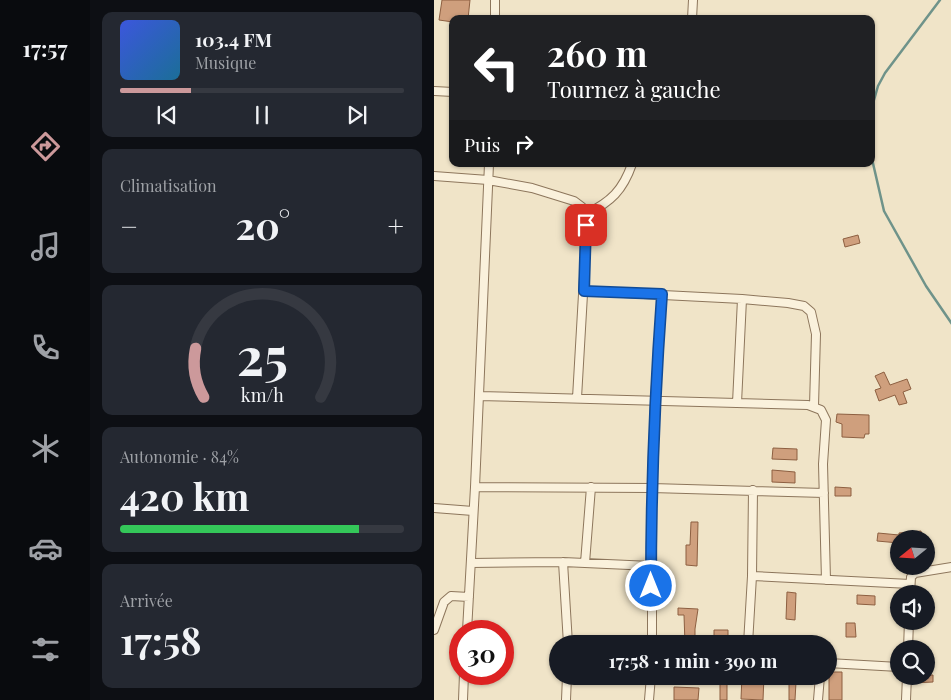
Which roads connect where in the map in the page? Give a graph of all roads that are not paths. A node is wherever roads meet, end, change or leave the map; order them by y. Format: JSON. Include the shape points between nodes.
{"nodes":[{"id":1,"x":495,"y":0,"type":"edge"},
{"id":2,"x":692,"y":0,"type":"edge"},
{"id":3,"x":495,"y":15,"type":"edge"},
{"id":4,"x":692,"y":15,"type":"edge"},
{"id":5,"x":434,"y":90,"type":"edge"},
{"id":6,"x":449,"y":92,"type":"edge"},
{"id":7,"x":489,"y":167,"type":"edge"},
{"id":8,"x":631,"y":167,"type":"edge"},
{"id":9,"x":434,"y":176,"type":"edge"},
{"id":10,"x":488,"y":180,"type":"junction"},
{"id":11,"x":586,"y":214,"type":"junction"},
{"id":12,"x":584,"y":291,"type":"junction"},
{"id":13,"x":662,"y":294,"type":"junction"},
{"id":14,"x":742,"y":299,"type":"junction"},
{"id":15,"x":479,"y":396,"type":"junction"},
{"id":16,"x":578,"y":398,"type":"junction"},
{"id":17,"x":655,"y":400,"type":"junction"},
{"id":18,"x":737,"y":403,"type":"junction"},
{"id":19,"x":814,"y":406,"type":"junction"},
{"id":20,"x":475,"y":487,"type":"junction"},
{"id":21,"x":591,"y":487,"type":"junction"},
{"id":22,"x":652,"y":488,"type":"junction"},
{"id":23,"x":753,"y":490,"type":"junction"},
{"id":24,"x":824,"y":493,"type":"junction"},
{"id":25,"x":434,"y":508,"type":"edge"},
{"id":26,"x":473,"y":512,"type":"junction"},
{"id":27,"x":563,"y":562,"type":"junction"},
{"id":28,"x":471,"y":563,"type":"junction"},
{"id":29,"x":585,"y":563,"type":"junction"},
{"id":30,"x":651,"y":566,"type":"junction"},
{"id":31,"x":951,"y":567,"type":"edge"},
{"id":32,"x":752,"y":576,"type":"junction"},
{"id":33,"x":826,"y":580,"type":"junction"},
{"id":34,"x":910,"y":584,"type":"joint"},
{"id":35,"x":469,"y":597,"type":"junction"},
{"id":36,"x":468,"y":620,"type":"edge"},
{"id":37,"x":434,"y":630,"type":"edge"},
{"id":38,"x":567,"y":635,"type":"edge"},
{"id":39,"x":652,"y":635,"type":"edge"},
{"id":40,"x":749,"y":635,"type":"edge"},
{"id":41,"x":837,"y":664,"type":"edge"},
{"id":42,"x":890,"y":666,"type":"edge"},
{"id":43,"x":464,"y":685,"type":"edge"},
{"id":44,"x":567,"y":685,"type":"edge"},
{"id":45,"x":651,"y":685,"type":"edge"},
{"id":46,"x":819,"y":685,"type":"edge"},
{"id":47,"x":907,"y":685,"type":"edge"},
{"id":48,"x":464,"y":700,"type":"edge"},
{"id":49,"x":566,"y":700,"type":"edge"},
{"id":50,"x":650,"y":700,"type":"edge"},
{"id":51,"x":818,"y":700,"type":"edge"},
{"id":52,"x":906,"y":700,"type":"edge"}],
"edges":[{"from":1,"to":3,"type":"street"},
{"from":2,"to":4,"type":"street"},
{"from":5,"to":6,"type":"street"},
{"from":7,"to":10,"type":"street"},
{"from":8,"to":11,"type":"street","via":[[615,195]]},
{"from":9,"to":10,"type":"street"},
{"from":10,"to":11,"type":"street","via":[[532,188],[574,201]]},
{"from":10,"to":15,"type":"street"},
{"from":11,"to":12,"type":"street"},
{"from":12,"to":13,"type":"street"},
{"from":12,"to":16,"type":"street"},
{"from":13,"to":14,"type":"street"},
{"from":13,"to":17,"type":"street"},
{"from":14,"to":18,"type":"street"},
{"from":14,"to":19,"type":"street","via":[[798,304],[809,309],[816,334]]},
{"from":15,"to":16,"type":"street"},
{"from":15,"to":20,"type":"street"},
{"from":16,"to":17,"type":"street"},
{"from":17,"to":18,"type":"street"},
{"from":17,"to":22,"type":"street"},
{"from":18,"to":19,"type":"street"},
{"from":19,"to":24,"type":"street","via":[[821,410],[826,420]]},
{"from":20,"to":21,"type":"street"},
{"from":20,"to":26,"type":"street"},
{"from":21,"to":22,"type":"street"},
{"from":21,"to":29,"type":"street"},
{"from":22,"to":23,"type":"street"},
{"from":22,"to":30,"type":"street"},
{"from":23,"to":24,"type":"street"},
{"from":23,"to":32,"type":"street"},
{"from":24,"to":33,"type":"street"},
{"from":25,"to":26,"type":"street"},
{"from":26,"to":28,"type":"street"},
{"from":27,"to":28,"type":"street"},
{"from":27,"to":29,"type":"street"},
{"from":27,"to":38,"type":"street"},
{"from":28,"to":35,"type":"street"},
{"from":29,"to":30,"type":"street"},
{"from":30,"to":39,"type":"street"},
{"from":31,"to":34,"type":"street","via":[[917,572],[911,577]]},
{"from":32,"to":33,"type":"street"},
{"from":32,"to":40,"type":"street"},
{"from":33,"to":34,"type":"street"},
{"from":35,"to":36,"type":"street"},
{"from":35,"to":37,"type":"street","via":[[451,596],[444,602]]},
{"from":41,"to":42,"type":"street"},
{"from":43,"to":48,"type":"street"},
{"from":44,"to":49,"type":"street"},
{"from":45,"to":50,"type":"street"},
{"from":46,"to":51,"type":"street"},
{"from":47,"to":52,"type":"street"}]}
